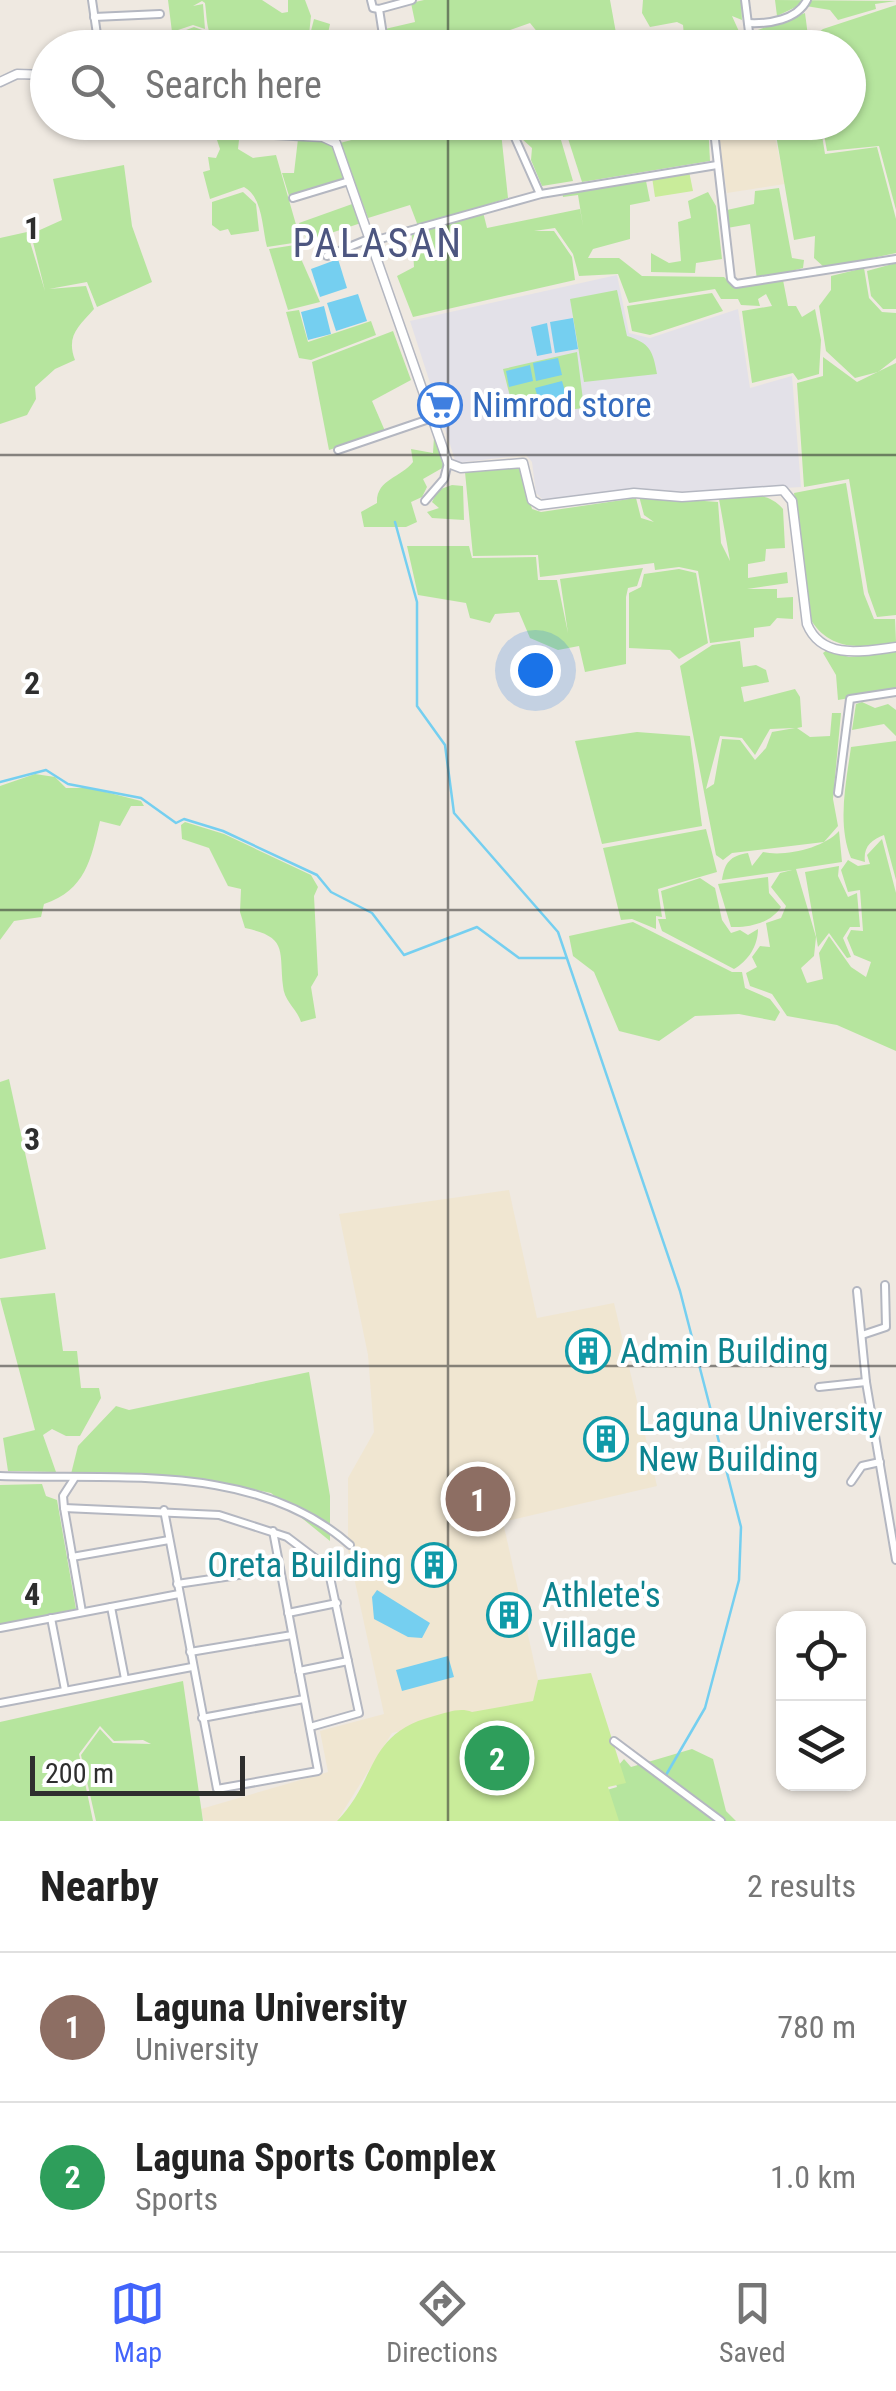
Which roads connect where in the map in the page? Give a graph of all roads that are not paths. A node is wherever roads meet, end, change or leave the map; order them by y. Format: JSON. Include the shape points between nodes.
{"nodes":[{"id":1,"x":92,"y":0,"type":"edge"},
{"id":2,"x":371,"y":0,"type":"edge"},
{"id":3,"x":412,"y":0,"type":"edge"},
{"id":4,"x":745,"y":0,"type":"edge"},
{"id":5,"x":807,"y":0,"type":"edge"},
{"id":6,"x":378,"y":8,"type":"junction"},
{"id":7,"x":160,"y":14,"type":"dead end"},
{"id":8,"x":94,"y":16,"type":"junction"},
{"id":9,"x":748,"y":23,"type":"junction"},
{"id":10,"x":96,"y":30,"type":"edge"},
{"id":11,"x":382,"y":30,"type":"edge"},
{"id":12,"x":749,"y":30,"type":"edge"},
{"id":13,"x":0,"y":74,"type":"edge"},
{"id":14,"x":30,"y":74,"type":"edge"},
{"id":15,"x":0,"y":82,"type":"edge"},
{"id":16,"x":329,"y":140,"type":"edge"},
{"id":17,"x":516,"y":140,"type":"edge"},
{"id":18,"x":715,"y":140,"type":"edge"},
{"id":19,"x":717,"y":165,"type":"junction"},
{"id":20,"x":351,"y":181,"type":"junction"},
{"id":21,"x":540,"y":194,"type":"junction"},
{"id":22,"x":293,"y":198,"type":"dead end"},
{"id":23,"x":373,"y":239,"type":"junction"},
{"id":24,"x":327,"y":256,"type":"dead end"},
{"id":25,"x":896,"y":259,"type":"edge"},
{"id":26,"x":432,"y":418,"type":"junction"},
{"id":27,"x":338,"y":450,"type":"dead end"},
{"id":28,"x":448,"y":463,"type":"junction"},
{"id":29,"x":425,"y":501,"type":"dead end"},
{"id":30,"x":896,"y":647,"type":"edge"},
{"id":31,"x":896,"y":692,"type":"edge"},
{"id":32,"x":838,"y":794,"type":"dead end"},
{"id":33,"x":885,"y":1285,"type":"dead end"},
{"id":34,"x":857,"y":1291,"type":"dead end"},
{"id":35,"x":862,"y":1336,"type":"junction"},
{"id":36,"x":866,"y":1382,"type":"junction"},
{"id":37,"x":819,"y":1387,"type":"dead end"},
{"id":38,"x":880,"y":1462,"type":"junction"},
{"id":39,"x":0,"y":1476,"type":"edge"},
{"id":40,"x":75,"y":1478,"type":"junction"},
{"id":41,"x":851,"y":1482,"type":"dead end"},
{"id":42,"x":64,"y":1508,"type":"junction"},
{"id":43,"x":164,"y":1510,"type":"junction"},
{"id":44,"x":273,"y":1531,"type":"junction"},
{"id":45,"x":168,"y":1540,"type":"junction"},
{"id":46,"x":350,"y":1545,"type":"dead end"},
{"id":47,"x":72,"y":1557,"type":"junction"},
{"id":48,"x":896,"y":1560,"type":"edge"},
{"id":49,"x":280,"y":1568,"type":"junction"},
{"id":50,"x":177,"y":1584,"type":"junction"},
{"id":51,"x":179,"y":1594,"type":"junction"},
{"id":52,"x":337,"y":1603,"type":"junction"},
{"id":53,"x":111,"y":1607,"type":"junction"},
{"id":54,"x":82,"y":1612,"type":"junction"},
{"id":55,"x":288,"y":1613,"type":"junction"},
{"id":56,"x":51,"y":1618,"type":"junction"},
{"id":57,"x":0,"y":1628,"type":"edge"},
{"id":58,"x":292,"y":1635,"type":"junction"},
{"id":59,"x":190,"y":1652,"type":"junction"},
{"id":60,"x":348,"y":1661,"type":"junction"},
{"id":61,"x":192,"y":1667,"type":"junction"},
{"id":62,"x":299,"y":1671,"type":"junction"},
{"id":63,"x":126,"y":1679,"type":"junction"},
{"id":64,"x":65,"y":1690,"type":"junction"},
{"id":65,"x":304,"y":1699,"type":"junction"},
{"id":66,"x":0,"y":1703,"type":"edge"},
{"id":67,"x":202,"y":1718,"type":"junction"},
{"id":68,"x":310,"y":1727,"type":"junction"},
{"id":69,"x":614,"y":1741,"type":"dead end"},
{"id":70,"x":720,"y":1821,"type":"edge"}],
"edges":[{"from":1,"to":8,"type":"street"},
{"from":2,"to":6,"type":"street"},
{"from":3,"to":6,"type":"street"},
{"from":4,"to":9,"type":"street"},
{"from":5,"to":9,"type":"street","via":[[792,15]]},
{"from":6,"to":11,"type":"street"},
{"from":7,"to":8,"type":"street"},
{"from":8,"to":10,"type":"street"},
{"from":9,"to":12,"type":"street"},
{"from":13,"to":15,"type":"street"},
{"from":14,"to":15,"type":"street"},
{"from":16,"to":20,"type":"street"},
{"from":17,"to":21,"type":"street"},
{"from":18,"to":19,"type":"street"},
{"from":19,"to":21,"type":"street"},
{"from":19,"to":25,"type":"street","via":[[736,284]]},
{"from":20,"to":22,"type":"street"},
{"from":20,"to":23,"type":"street"},
{"from":21,"to":23,"type":"street"},
{"from":23,"to":24,"type":"street"},
{"from":23,"to":26,"type":"street"},
{"from":26,"to":27,"type":"street"},
{"from":26,"to":28,"type":"street"},
{"from":28,"to":29,"type":"street"},
{"from":28,"to":30,"type":"street","via":[[523,463],[532,500],[540,505],[634,493],[783,490],[792,501],[809,629],[845,653]]},
{"from":31,"to":32,"type":"street","via":[[850,699]]},
{"from":33,"to":35,"type":"street","via":[[886,1326]]},
{"from":34,"to":35,"type":"street"},
{"from":35,"to":36,"type":"street"},
{"from":36,"to":37,"type":"street"},
{"from":36,"to":38,"type":"street"},
{"from":38,"to":41,"type":"street","via":[[862,1466]]},
{"from":38,"to":48,"type":"street"},
{"from":39,"to":40,"type":"street"},
{"from":40,"to":42,"type":"street","via":[[63,1496]]},
{"from":40,"to":46,"type":"street","via":[[251,1490],[318,1517]]},
{"from":42,"to":43,"type":"street"},
{"from":42,"to":47,"type":"street"},
{"from":43,"to":44,"type":"street","via":[[219,1515]]},
{"from":43,"to":45,"type":"street"},
{"from":44,"to":49,"type":"street"},
{"from":44,"to":52,"type":"street","via":[[328,1568]]},
{"from":45,"to":47,"type":"street"},
{"from":45,"to":50,"type":"street"},
{"from":47,"to":54,"type":"street"},
{"from":49,"to":50,"type":"street"},
{"from":49,"to":55,"type":"street"},
{"from":50,"to":51,"type":"street"},
{"from":51,"to":53,"type":"street"},
{"from":51,"to":59,"type":"street"},
{"from":52,"to":55,"type":"street"},
{"from":52,"to":60,"type":"street"},
{"from":53,"to":54,"type":"street"},
{"from":53,"to":63,"type":"street"},
{"from":54,"to":56,"type":"street"},
{"from":55,"to":58,"type":"street"},
{"from":56,"to":57,"type":"street"},
{"from":56,"to":64,"type":"street"},
{"from":58,"to":59,"type":"street"},
{"from":58,"to":62,"type":"street"},
{"from":59,"to":61,"type":"street"},
{"from":60,"to":62,"type":"street"},
{"from":60,"to":68,"type":"street","via":[[358,1714]]},
{"from":61,"to":63,"type":"street"},
{"from":61,"to":67,"type":"street"},
{"from":62,"to":65,"type":"street"},
{"from":63,"to":64,"type":"street"},
{"from":64,"to":66,"type":"street"},
{"from":65,"to":67,"type":"street"},
{"from":65,"to":68,"type":"street"},
{"from":67,"to":68,"type":"street","via":[[217,1789],[318,1770]]},
{"from":69,"to":70,"type":"street"}]}
